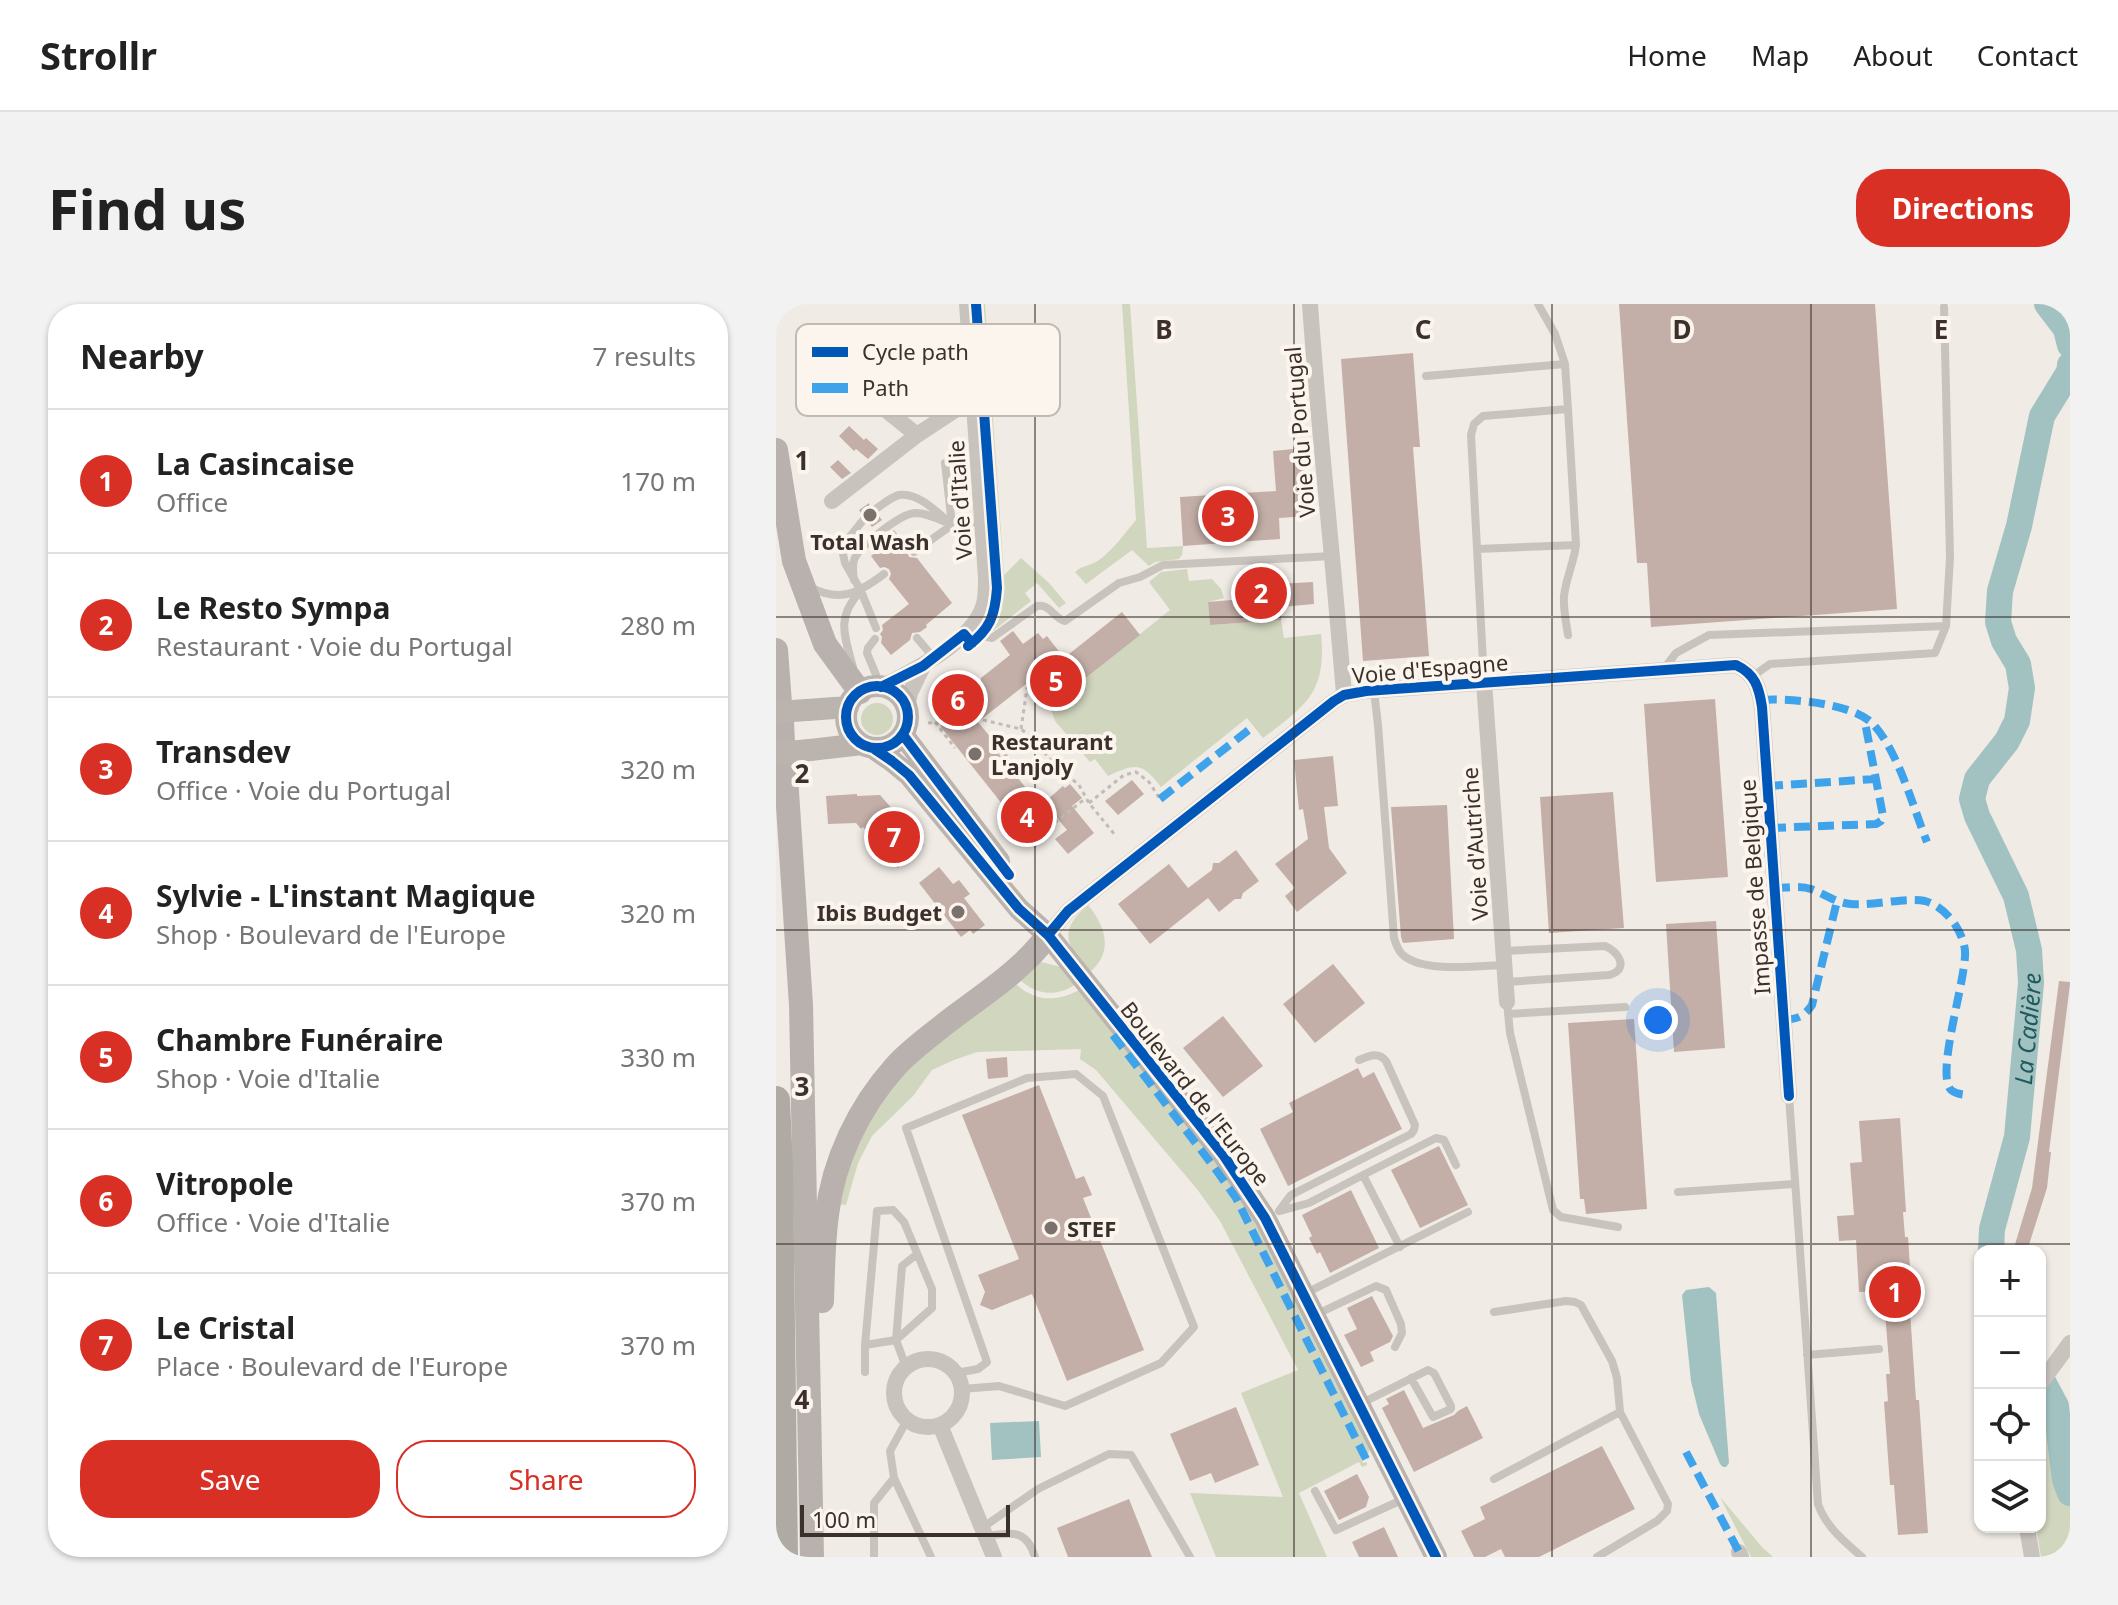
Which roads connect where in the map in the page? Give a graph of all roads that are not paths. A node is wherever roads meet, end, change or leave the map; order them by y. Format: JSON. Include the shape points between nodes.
{"nodes":[{"id":1,"x":967,"y":304,"type":"edge"},
{"id":2,"x":1310,"y":304,"type":"edge"},
{"id":3,"x":1538,"y":304,"type":"edge"},
{"id":4,"x":1944,"y":307,"type":"dead end"},
{"id":5,"x":968,"y":324,"type":"edge"},
{"id":6,"x":1565,"y":364,"type":"junction"},
{"id":7,"x":1426,"y":376,"type":"dead end"},
{"id":8,"x":1568,"y":409,"type":"junction"},
{"id":9,"x":893,"y":416,"type":"edge"},
{"id":10,"x":946,"y":416,"type":"edge"},
{"id":11,"x":975,"y":416,"type":"edge"},
{"id":12,"x":917,"y":435,"type":"junction"},
{"id":13,"x":776,"y":450,"type":"edge"},
{"id":14,"x":945,"y":463,"type":"dead end"},
{"id":15,"x":832,"y":501,"type":"dead end"},
{"id":16,"x":876,"y":509,"type":"dead end"},
{"id":17,"x":864,"y":519,"type":"dead end"},
{"id":18,"x":982,"y":521,"type":"junction"},
{"id":19,"x":952,"y":525,"type":"junction"},
{"id":20,"x":1576,"y":545,"type":"junction"},
{"id":21,"x":1477,"y":549,"type":"junction"},
{"id":22,"x":914,"y":552,"type":"dead end"},
{"id":23,"x":1333,"y":556,"type":"junction"},
{"id":24,"x":884,"y":574,"type":"dead end"},
{"id":25,"x":854,"y":580,"type":"junction"},
{"id":26,"x":802,"y":583,"type":"junction"},
{"id":27,"x":861,"y":591,"type":"junction"},
{"id":28,"x":974,"y":623,"type":"junction"},
{"id":29,"x":1946,"y":626,"type":"junction"},
{"id":30,"x":876,"y":628,"type":"dead end"},
{"id":31,"x":1568,"y":635,"type":"dead end"},
{"id":32,"x":917,"y":638,"type":"dead end"},
{"id":33,"x":875,"y":639,"type":"dead end"},
{"id":34,"x":776,"y":650,"type":"edge"},
{"id":35,"x":928,"y":662,"type":"junction"},
{"id":36,"x":1663,"y":670,"type":"junction"},
{"id":37,"x":1753,"y":676,"type":"junction"},
{"id":38,"x":1484,"y":682,"type":"junction"},
{"id":39,"x":1374,"y":691,"type":"junction"},
{"id":40,"x":863,"y":695,"type":"junction"},
{"id":41,"x":1344,"y":695,"type":"junction"},
{"id":42,"x":907,"y":708,"type":"junction"},
{"id":43,"x":780,"y":732,"type":"edge"},
{"id":44,"x":903,"y":735,"type":"junction"},
{"id":45,"x":867,"y":746,"type":"junction"},
{"id":46,"x":1048,"y":935,"type":"junction"},
{"id":47,"x":1504,"y":966,"type":"junction"},
{"id":48,"x":1625,"y":1007,"type":"dead end"},
{"id":49,"x":1507,"y":1008,"type":"junction"},
{"id":50,"x":1359,"y":1060,"type":"dead end"},
{"id":51,"x":1789,"y":1096,"type":"joint"},
{"id":52,"x":776,"y":1100,"type":"edge"},
{"id":53,"x":1456,"y":1165,"type":"dead end"},
{"id":54,"x":1363,"y":1175,"type":"junction"},
{"id":55,"x":1794,"y":1184,"type":"junction"},
{"id":56,"x":1678,"y":1192,"type":"dead end"},
{"id":57,"x":1468,"y":1212,"type":"dead end"},
{"id":58,"x":1272,"y":1215,"type":"junction"},
{"id":59,"x":1618,"y":1227,"type":"dead end"},
{"id":60,"x":1400,"y":1247,"type":"junction"},
{"id":61,"x":917,"y":1254,"type":"junction"},
{"id":62,"x":1303,"y":1294,"type":"junction"},
{"id":63,"x":1494,"y":1312,"type":"dead end"},
{"id":64,"x":1314,"y":1315,"type":"junction"},
{"id":65,"x":896,"y":1340,"type":"junction"},
{"id":66,"x":2070,"y":1343,"type":"edge"},
{"id":67,"x":865,"y":1345,"type":"junction"},
{"id":68,"x":1395,"y":1347,"type":"dead end"},
{"id":69,"x":1879,"y":1349,"type":"dead end"},
{"id":70,"x":1807,"y":1355,"type":"junction"},
{"id":71,"x":906,"y":1367,"type":"junction"},
{"id":72,"x":865,"y":1372,"type":"dead end"},
{"id":73,"x":2046,"y":1375,"type":"edge"},
{"id":74,"x":1411,"y":1378,"type":"junction"},
{"id":75,"x":959,"y":1381,"type":"junction"},
{"id":76,"x":1359,"y":1404,"type":"junction"},
{"id":77,"x":1620,"y":1412,"type":"junction"},
{"id":78,"x":907,"y":1420,"type":"junction"},
{"id":79,"x":940,"y":1425,"type":"junction"},
{"id":80,"x":894,"y":1478,"type":"junction"},
{"id":81,"x":1494,"y":1479,"type":"dead end"},
{"id":82,"x":1315,"y":1491,"type":"dead end"},
{"id":83,"x":1406,"y":1498,"type":"junction"},
{"id":84,"x":984,"y":1532,"type":"junction"},
{"id":85,"x":2029,"y":1533,"type":"edge"},
{"id":86,"x":813,"y":1550,"type":"edge"},
{"id":87,"x":784,"y":1557,"type":"edge"},
{"id":88,"x":874,"y":1557,"type":"edge"},
{"id":89,"x":931,"y":1557,"type":"edge"},
{"id":90,"x":994,"y":1557,"type":"edge"},
{"id":91,"x":1035,"y":1557,"type":"edge"},
{"id":92,"x":1190,"y":1557,"type":"edge"},
{"id":93,"x":1436,"y":1557,"type":"edge"},
{"id":94,"x":1597,"y":1557,"type":"edge"},
{"id":95,"x":1862,"y":1557,"type":"edge"},
{"id":96,"x":2032,"y":1557,"type":"edge"}],
"edges":[{"from":1,"to":5,"type":"street","name":"Voie d'Italie"},
{"from":2,"to":23,"type":"street","name":"Voie du Portugal"},
{"from":3,"to":6,"type":"lane"},
{"from":4,"to":29,"type":"lane","via":[[1950,557]]},
{"from":6,"to":7,"type":"lane"},
{"from":6,"to":8,"type":"lane"},
{"from":8,"to":20,"type":"lane"},
{"from":8,"to":21,"type":"lane","via":[[1483,416],[1474,424]]},
{"from":9,"to":12,"type":"street"},
{"from":10,"to":12,"type":"street"},
{"from":11,"to":18,"type":"street","name":"Voie d'Italie"},
{"from":12,"to":15,"type":"street"},
{"from":13,"to":26,"type":"main road"},
{"from":14,"to":19,"type":"lane"},
{"from":16,"to":19,"type":"lane","via":[[903,494],[933,508]]},
{"from":17,"to":25,"type":"lane","via":[[844,544],[845,563]]},
{"from":18,"to":19,"type":"lane"},
{"from":18,"to":28,"type":"street","name":"Voie d'Italie","via":[[986,592]]},
{"from":19,"to":22,"type":"lane"},
{"from":19,"to":25,"type":"lane","via":[[932,516],[905,516],[861,548],[854,558]]},
{"from":20,"to":21,"type":"lane"},
{"from":20,"to":31,"type":"lane","via":[[1564,598]]},
{"from":21,"to":38,"type":"lane"},
{"from":23,"to":28,"type":"lane","via":[[1163,565],[1119,583],[1065,621],[1044,605],[992,638]]},
{"from":23,"to":41,"type":"street","name":"Voie du Portugal"},
{"from":24,"to":27,"type":"lane"},
{"from":25,"to":27,"type":"lane"},
{"from":26,"to":27,"type":"lane","via":[[832,594]]},
{"from":26,"to":40,"type":"main road","via":[[825,644]]},
{"from":27,"to":30,"type":"lane"},
{"from":27,"to":40,"type":"lane","via":[[846,610],[843,625]]},
{"from":28,"to":35,"type":"street"},
{"from":29,"to":36,"type":"lane","via":[[1709,635],[1676,653]]},
{"from":29,"to":37,"type":"lane","via":[[1935,653],[1770,664]]},
{"from":32,"to":35,"type":"lane"},
{"from":33,"to":40,"type":"lane","via":[[868,648]]},
{"from":34,"to":43,"type":"main road"},
{"from":35,"to":40,"type":"street"},
{"from":35,"to":42,"type":"street"},
{"from":36,"to":37,"type":"street","name":"Voie d'Espagne","via":[[1729,664]]},
{"from":36,"to":38,"type":"street","name":"Voie d'Espagne"},
{"from":37,"to":51,"type":"street","name":"Impasse de Belgique","via":[[1762,707]]},
{"from":38,"to":39,"type":"street","name":"Voie d'Espagne"},
{"from":38,"to":47,"type":"street","name":"Voie d'Autriche"},
{"from":39,"to":41,"type":"street","name":"Voie d'Espagne"},
{"from":39,"to":47,"type":"lane","via":[[1398,949],[1428,966]]},
{"from":40,"to":42,"type":"street","via":[[897,694]]},
{"from":40,"to":43,"type":"street","bridge":true,"via":[[807,710]]},
{"from":40,"to":45,"type":"street","via":[[847,718],[854,738]]},
{"from":41,"to":46,"type":"street","name":"Voie d'Espagne","via":[[1068,911]]},
{"from":42,"to":44,"type":"street"},
{"from":43,"to":45,"type":"street","bridge":true,"via":[[810,750]]},
{"from":43,"to":86,"type":"main road","via":[[801,1005]]},
{"from":44,"to":45,"type":"street","via":[[889,746]]},
{"from":44,"to":46,"type":"street"},
{"from":45,"to":46,"type":"street","name":"Boulevard de l'Europe","via":[[909,775],[1019,909]]},
{"from":46,"to":58,"type":"street","name":"Boulevard de l'Europe"},
{"from":46,"to":86,"type":"main road","via":[[1025,961],[896,1066],[854,1127],[838,1164],[824,1251]]},
{"from":47,"to":47,"type":"lane","via":[[1609,975],[1620,964],[1615,951],[1605,946]]},
{"from":47,"to":49,"type":"street","name":"Voie d'Autriche"},
{"from":48,"to":49,"type":"lane"},
{"from":49,"to":59,"type":"lane","via":[[1553,1210],[1561,1217]]},
{"from":50,"to":58,"type":"lane","via":[[1382,1056],[1414,1130],[1291,1195]]},
{"from":51,"to":55,"type":"lane"},
{"from":52,"to":87,"type":"highway"},
{"from":53,"to":54,"type":"lane","via":[[1444,1140],[1436,1138]]},
{"from":54,"to":58,"type":"lane"},
{"from":54,"to":60,"type":"lane"},
{"from":55,"to":56,"type":"lane"},
{"from":55,"to":70,"type":"lane"},
{"from":57,"to":60,"type":"lane"},
{"from":58,"to":62,"type":"street","name":"Boulevard de l'Europe"},
{"from":60,"to":62,"type":"lane"},
{"from":61,"to":65,"type":"lane","via":[[902,1266]]},
{"from":61,"to":65,"type":"lane","via":[[932,1289],[932,1308]]},
{"from":61,"to":67,"type":"lane","via":[[893,1210],[877,1211]]},
{"from":62,"to":64,"type":"street","name":"Boulevard de l'Europe"},
{"from":63,"to":77,"type":"lane","via":[[1566,1301],[1581,1305],[1612,1361]]},
{"from":64,"to":68,"type":"lane","via":[[1381,1287],[1401,1324]]},
{"from":64,"to":76,"type":"street","name":"Boulevard de l'Europe"},
{"from":65,"to":67,"type":"lane"},
{"from":65,"to":71,"type":"lane"},
{"from":66,"to":73,"type":"street"},
{"from":67,"to":72,"type":"lane"},
{"from":69,"to":70,"type":"lane"},
{"from":70,"to":95,"type":"lane","via":[[1818,1504],[1833,1531]]},
{"from":71,"to":75,"type":"street","via":[[937,1360]]},
{"from":71,"to":78,"type":"street","via":[[894,1394]]},
{"from":74,"to":74,"type":"lane","via":[[1431,1370],[1451,1409],[1433,1417]]},
{"from":74,"to":76,"type":"lane"},
{"from":75,"to":75,"type":"lane","via":[[999,1386],[1065,1406],[1161,1363],[1194,1327],[1103,1096],[1076,1074],[1027,1078],[906,1128],[987,1362]]},
{"from":75,"to":79,"type":"street","via":[[962,1400]]},
{"from":76,"to":83,"type":"street","name":"Boulevard de l'Europe"},
{"from":77,"to":81,"type":"lane"},
{"from":77,"to":94,"type":"lane","via":[[1667,1511]]},
{"from":78,"to":79,"type":"street"},
{"from":78,"to":80,"type":"lane","via":[[890,1451]]},
{"from":79,"to":84,"type":"street"},
{"from":80,"to":88,"type":"lane","via":[[874,1503]]},
{"from":80,"to":89,"type":"lane"},
{"from":82,"to":83,"type":"lane","via":[[1336,1530]]},
{"from":83,"to":93,"type":"street","name":"Boulevard de l'Europe"},
{"from":84,"to":90,"type":"street"},
{"from":84,"to":91,"type":"lane","via":[[1016,1533],[1031,1544]]},
{"from":84,"to":92,"type":"lane","via":[[1038,1489],[1109,1454],[1131,1455]]},
{"from":85,"to":96,"type":"street"}]}
